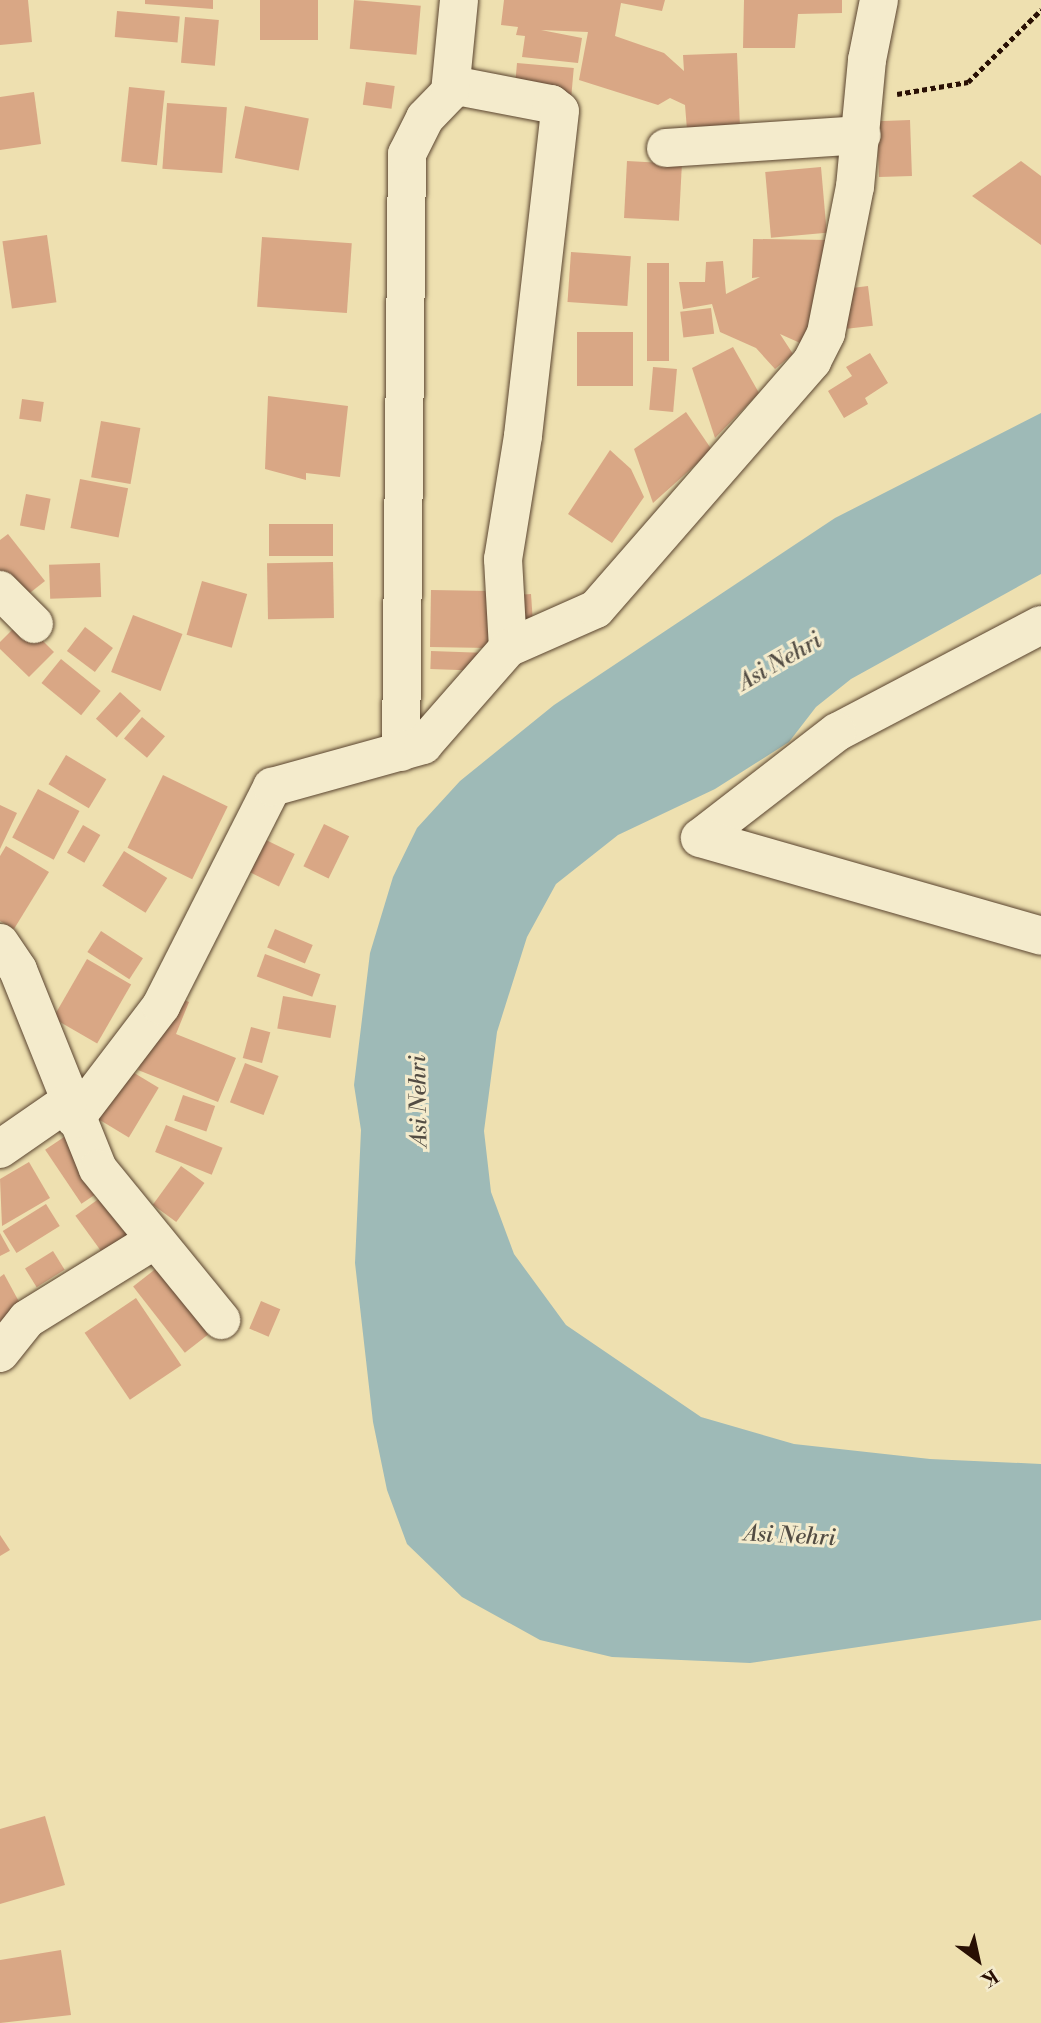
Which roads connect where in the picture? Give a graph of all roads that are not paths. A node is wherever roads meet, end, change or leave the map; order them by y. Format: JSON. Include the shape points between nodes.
{"nodes":[{"id":1,"x":459,"y":0,"type":"edge"},
{"id":2,"x":879,"y":0,"type":"edge"},
{"id":3,"x":452,"y":85,"type":"junction"},
{"id":4,"x":863,"y":117,"type":"junction"},
{"id":5,"x":666,"y":148,"type":"dead end"},
{"id":6,"x":0,"y":590,"type":"edge"},
{"id":7,"x":34,"y":624,"type":"dead end"},
{"id":8,"x":1041,"y":625,"type":"edge"},
{"id":9,"x":508,"y":648,"type":"junction"},
{"id":10,"x":401,"y":752,"type":"junction"},
{"id":11,"x":1041,"y":936,"type":"edge"},
{"id":12,"x":0,"y":943,"type":"edge"},
{"id":13,"x":72,"y":1111,"type":"junction"},
{"id":14,"x":0,"y":1149,"type":"edge"},
{"id":15,"x":155,"y":1240,"type":"junction"},
{"id":16,"x":220,"y":1320,"type":"dead end"},
{"id":17,"x":0,"y":1353,"type":"edge"}],
"edges":[{"from":1,"to":3,"type":"street"},
{"from":2,"to":4,"type":"street"},
{"from":3,"to":9,"type":"street","via":[[551,104],[560,111],[523,436],[503,559]]},
{"from":3,"to":10,"type":"street","via":[[425,118],[407,154]]},
{"from":4,"to":5,"type":"street"},
{"from":4,"to":9,"type":"street","via":[[826,333],[811,361],[596,609]]},
{"from":6,"to":7,"type":"street"},
{"from":8,"to":11,"type":"street","via":[[837,732],[700,838]]},
{"from":9,"to":10,"type":"street","via":[[423,745]]},
{"from":10,"to":13,"type":"street","via":[[272,787],[161,1006]]},
{"from":12,"to":13,"type":"street","via":[[18,970]]},
{"from":13,"to":14,"type":"street"},
{"from":13,"to":15,"type":"street","via":[[98,1169]]},
{"from":15,"to":16,"type":"street"},
{"from":15,"to":17,"type":"street","via":[[27,1320]]}]}
